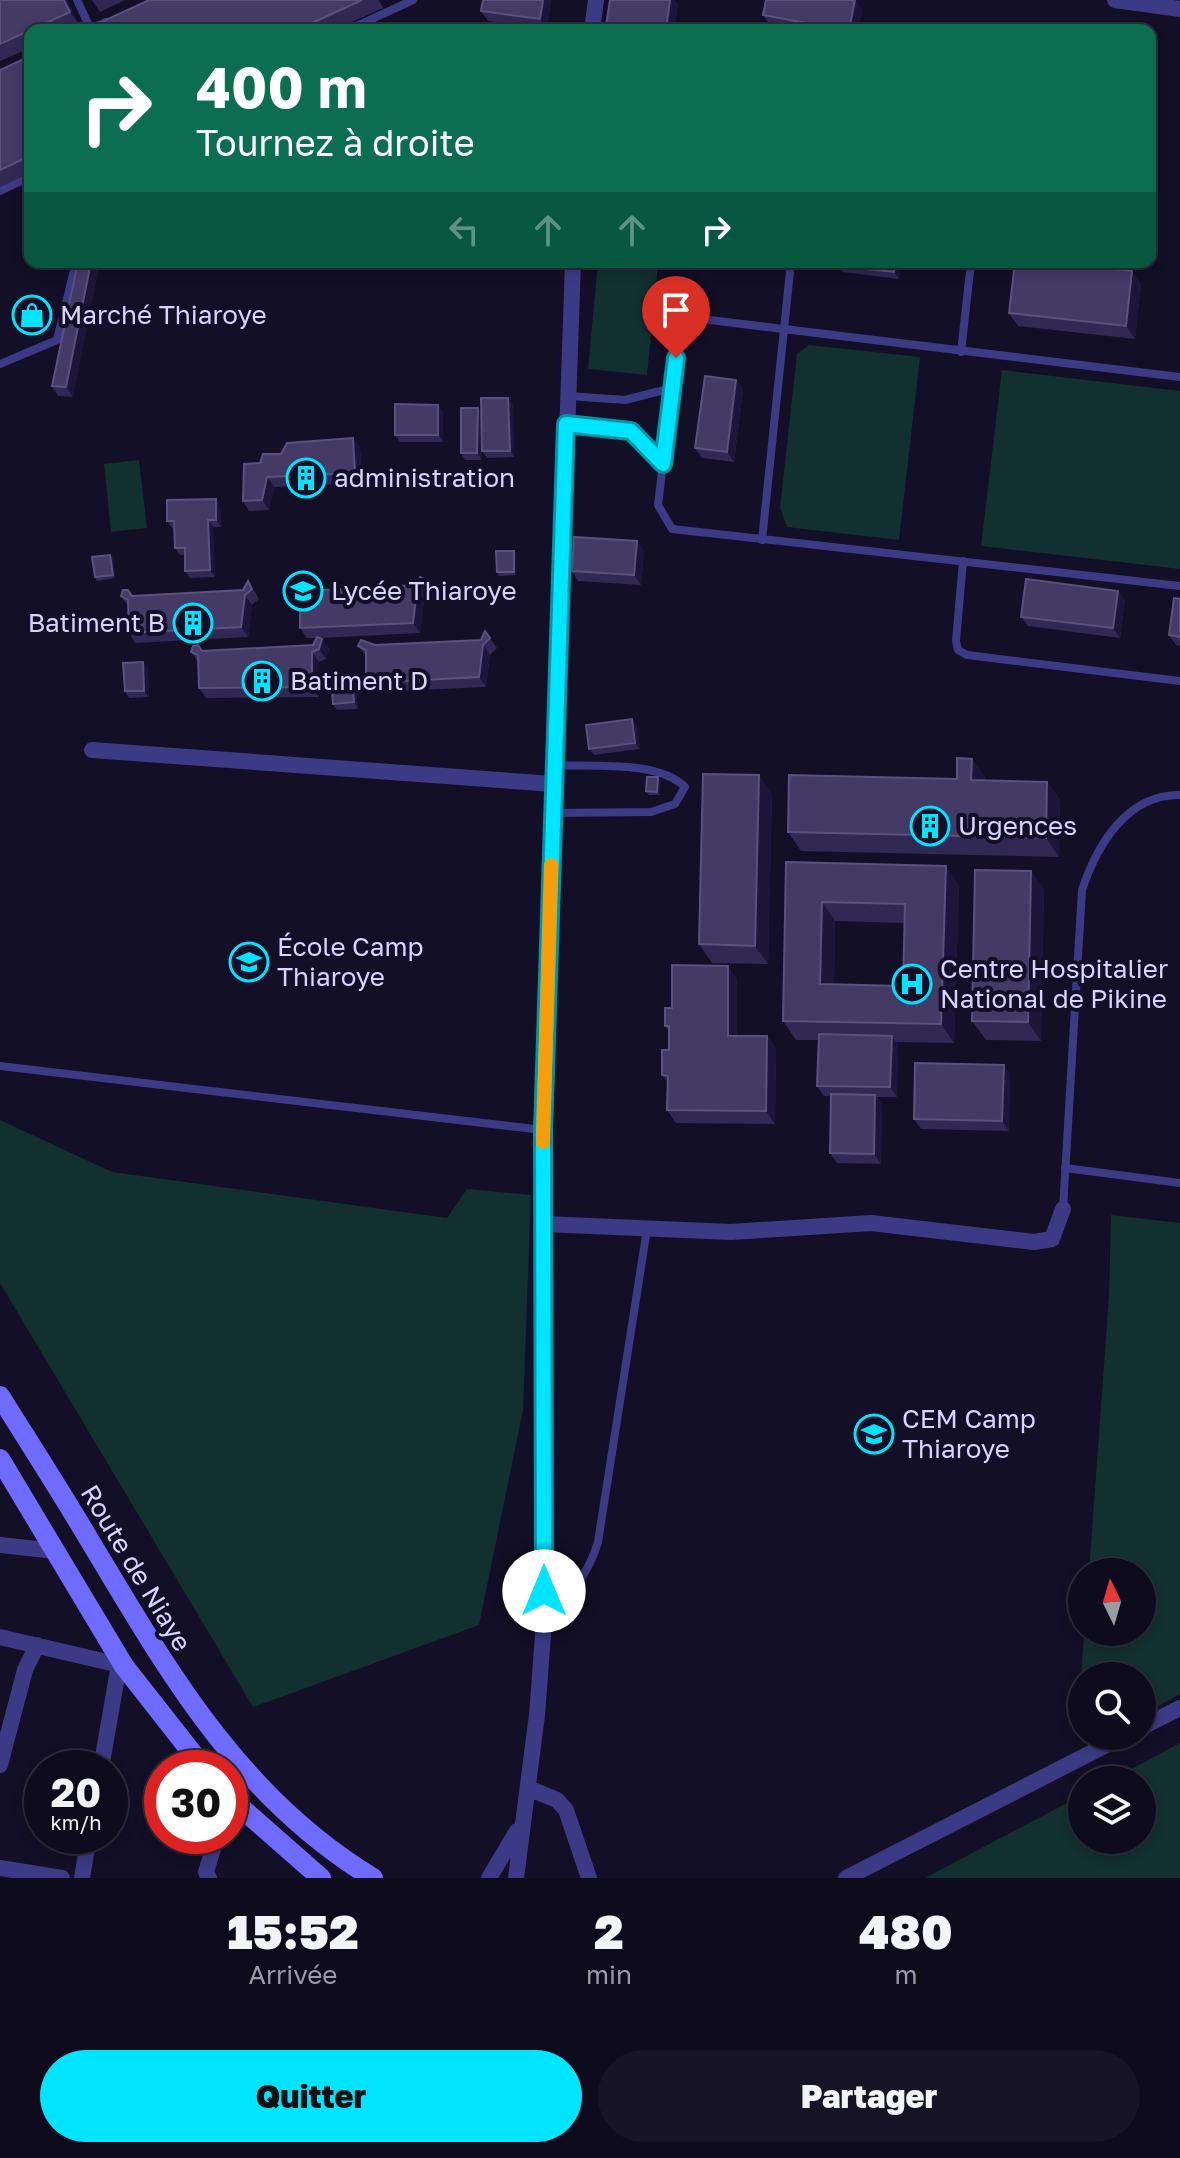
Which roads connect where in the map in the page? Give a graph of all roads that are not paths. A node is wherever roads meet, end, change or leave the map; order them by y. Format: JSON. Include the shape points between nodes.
{"nodes":[{"id":1,"x":77,"y":0,"type":"edge"},
{"id":2,"x":388,"y":0,"type":"edge"},
{"id":3,"x":413,"y":0,"type":"edge"},
{"id":4,"x":596,"y":0,"type":"edge"},
{"id":5,"x":1115,"y":0,"type":"edge"},
{"id":6,"x":1158,"y":3,"type":"edge"},
{"id":7,"x":1180,"y":9,"type":"edge"},
{"id":8,"x":392,"y":10,"type":"junction"},
{"id":9,"x":116,"y":17,"type":"edge"},
{"id":10,"x":87,"y":24,"type":"edge"},
{"id":11,"x":102,"y":24,"type":"edge"},
{"id":12,"x":361,"y":24,"type":"edge"},
{"id":13,"x":593,"y":24,"type":"edge"},
{"id":14,"x":24,"y":180,"type":"edge"},
{"id":15,"x":0,"y":191,"type":"edge"},
{"id":16,"x":75,"y":268,"type":"edge"},
{"id":17,"x":573,"y":268,"type":"edge"},
{"id":18,"x":790,"y":268,"type":"edge"},
{"id":19,"x":970,"y":268,"type":"edge"},
{"id":20,"x":783,"y":329,"type":"junction"},
{"id":21,"x":961,"y":352,"type":"junction"},
{"id":22,"x":0,"y":364,"type":"edge"},
{"id":23,"x":1180,"y":377,"type":"edge"},
{"id":24,"x":672,"y":388,"type":"junction"},
{"id":25,"x":568,"y":396,"type":"junction"},
{"id":26,"x":566,"y":424,"type":"junction"},
{"id":27,"x":663,"y":464,"type":"junction"},
{"id":28,"x":762,"y":540,"type":"junction"},
{"id":29,"x":963,"y":561,"type":"junction"},
{"id":30,"x":1180,"y":586,"type":"edge"},
{"id":31,"x":1180,"y":681,"type":"edge"},
{"id":32,"x":92,"y":750,"type":"dead end"},
{"id":33,"x":554,"y":765,"type":"junction"},
{"id":34,"x":553,"y":784,"type":"junction"},
{"id":35,"x":1180,"y":795,"type":"edge"},
{"id":36,"x":552,"y":813,"type":"junction"},
{"id":37,"x":0,"y":1066,"type":"edge"},
{"id":38,"x":543,"y":1130,"type":"junction"},
{"id":39,"x":1065,"y":1168,"type":"junction"},
{"id":40,"x":1180,"y":1183,"type":"edge"},
{"id":41,"x":1063,"y":1209,"type":"joint"},
{"id":42,"x":544,"y":1224,"type":"junction"},
{"id":43,"x":647,"y":1226,"type":"junction"},
{"id":44,"x":0,"y":1396,"type":"edge"},
{"id":45,"x":0,"y":1459,"type":"edge"},
{"id":46,"x":0,"y":1545,"type":"edge"},
{"id":47,"x":55,"y":1551,"type":"junction"},
{"id":48,"x":544,"y":1622,"type":"junction"},
{"id":49,"x":0,"y":1637,"type":"edge"},
{"id":50,"x":37,"y":1645,"type":"junction"},
{"id":51,"x":122,"y":1666,"type":"junction"},
{"id":52,"x":1180,"y":1708,"type":"edge"},
{"id":53,"x":1156,"y":1720,"type":"edge"},
{"id":54,"x":105,"y":1750,"type":"edge"},
{"id":55,"x":190,"y":1750,"type":"edge"},
{"id":56,"x":1097,"y":1750,"type":"edge"},
{"id":57,"x":0,"y":1765,"type":"edge"},
{"id":58,"x":528,"y":1788,"type":"junction"},
{"id":59,"x":248,"y":1814,"type":"edge"},
{"id":60,"x":521,"y":1823,"type":"junction"},
{"id":61,"x":86,"y":1854,"type":"edge"},
{"id":62,"x":211,"y":1854,"type":"edge"},
{"id":63,"x":0,"y":1868,"type":"edge"},
{"id":64,"x":204,"y":1876,"type":"edge"},
{"id":65,"x":62,"y":1878,"type":"edge"},
{"id":66,"x":82,"y":1878,"type":"edge"},
{"id":67,"x":321,"y":1878,"type":"edge"},
{"id":68,"x":373,"y":1878,"type":"edge"},
{"id":69,"x":489,"y":1878,"type":"edge"},
{"id":70,"x":516,"y":1878,"type":"edge"},
{"id":71,"x":589,"y":1878,"type":"edge"},
{"id":72,"x":846,"y":1878,"type":"edge"}],
"edges":[{"from":1,"to":10,"type":"lane"},
{"from":2,"to":8,"type":"lane"},
{"from":3,"to":8,"type":"lane"},
{"from":4,"to":13,"type":"street"},
{"from":5,"to":6,"type":"street"},
{"from":6,"to":7,"type":"street"},
{"from":8,"to":12,"type":"lane"},
{"from":9,"to":11,"type":"lane"},
{"from":14,"to":15,"type":"lane"},
{"from":16,"to":22,"type":"lane","via":[[57,340]]},
{"from":17,"to":25,"type":"street"},
{"from":18,"to":20,"type":"lane"},
{"from":19,"to":21,"type":"lane"},
{"from":20,"to":21,"type":"lane"},
{"from":20,"to":24,"type":"lane","via":[[693,318],[679,329]]},
{"from":20,"to":28,"type":"lane"},
{"from":21,"to":23,"type":"lane"},
{"from":24,"to":25,"type":"lane","via":[[625,400]]},
{"from":24,"to":27,"type":"lane"},
{"from":25,"to":26,"type":"street"},
{"from":26,"to":27,"type":"lane","via":[[631,431]]},
{"from":26,"to":33,"type":"street"},
{"from":27,"to":28,"type":"lane","via":[[658,505],[672,529]]},
{"from":28,"to":29,"type":"lane"},
{"from":29,"to":30,"type":"lane"},
{"from":29,"to":31,"type":"lane","via":[[956,641],[967,655]]},
{"from":32,"to":34,"type":"street"},
{"from":33,"to":34,"type":"street"},
{"from":33,"to":36,"type":"lane","via":[[653,770],[674,775],[685,787],[675,804],[651,812]]},
{"from":34,"to":36,"type":"street"},
{"from":35,"to":39,"type":"lane","via":[[1153,798],[1130,812],[1099,849],[1082,890]]},
{"from":36,"to":38,"type":"street"},
{"from":37,"to":38,"type":"lane"},
{"from":38,"to":42,"type":"street"},
{"from":39,"to":40,"type":"lane"},
{"from":39,"to":41,"type":"lane"},
{"from":41,"to":43,"type":"street","via":[[1052,1239],[1034,1242],[871,1223],[731,1232]]},
{"from":42,"to":43,"type":"street"},
{"from":42,"to":48,"type":"street"},
{"from":43,"to":48,"type":"lane","via":[[598,1542],[582,1579]]},
{"from":44,"to":68,"type":"main road","name":"Route de Niaye","via":[[168,1672],[235,1761],[320,1841]]},
{"from":45,"to":47,"type":"main road"},
{"from":46,"to":47,"type":"street"},
{"from":47,"to":51,"type":"main road"},
{"from":48,"to":58,"type":"street"},
{"from":49,"to":50,"type":"street"},
{"from":50,"to":51,"type":"street"},
{"from":50,"to":57,"type":"street","via":[[25,1670]]},
{"from":51,"to":54,"type":"street"},
{"from":51,"to":55,"type":"main road"},
{"from":52,"to":53,"type":"street"},
{"from":56,"to":72,"type":"street"},
{"from":58,"to":60,"type":"street"},
{"from":58,"to":71,"type":"street","via":[[557,1800],[566,1810]]},
{"from":59,"to":67,"type":"main road"},
{"from":60,"to":69,"type":"street"},
{"from":60,"to":70,"type":"street"},
{"from":61,"to":66,"type":"street"},
{"from":62,"to":64,"type":"street"},
{"from":63,"to":65,"type":"street"}]}
